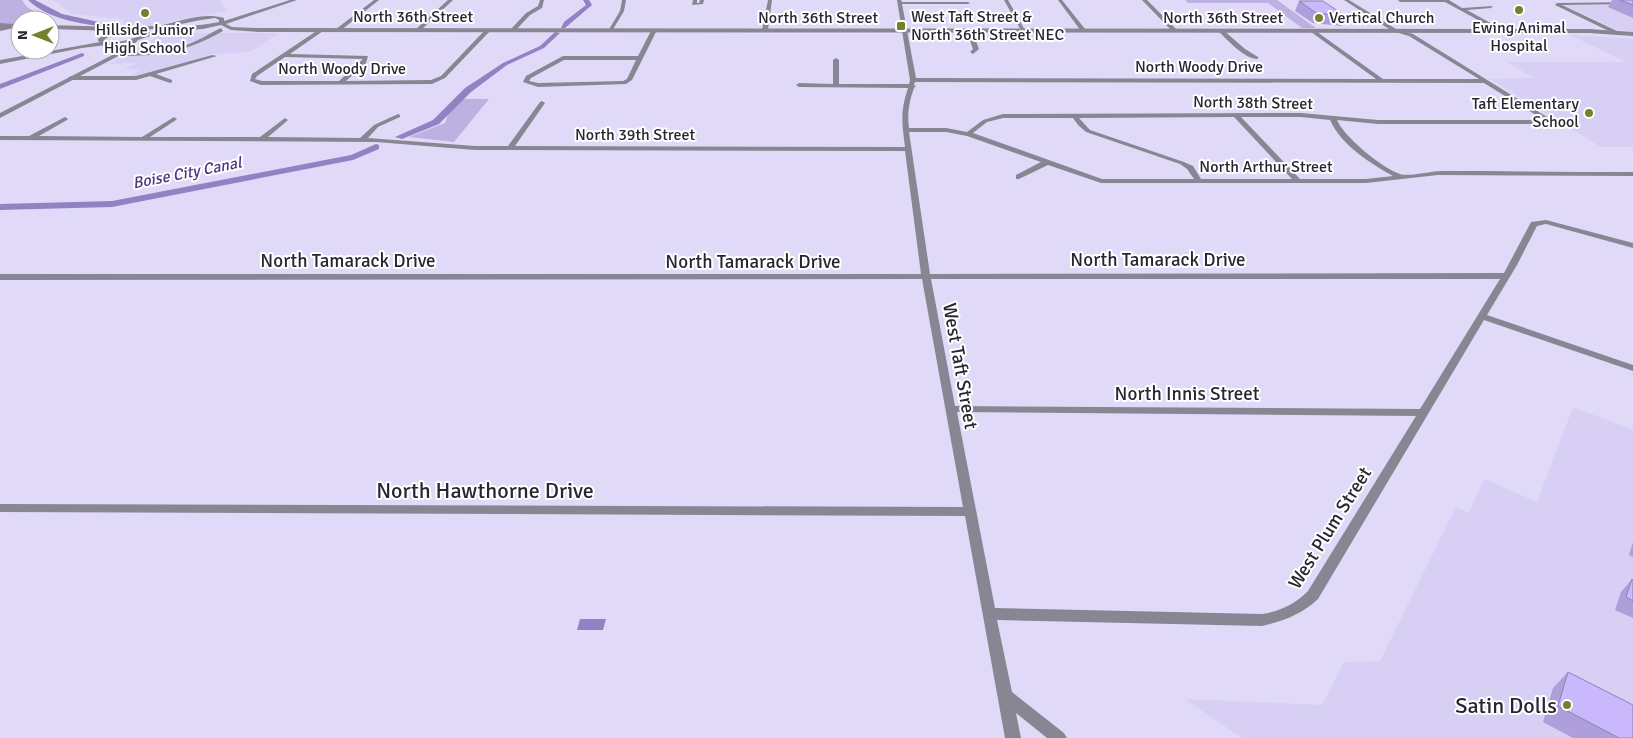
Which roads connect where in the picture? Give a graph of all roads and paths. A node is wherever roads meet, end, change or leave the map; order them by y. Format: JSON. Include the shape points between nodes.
{"nodes":[{"id":1,"x":294,"y":0,"type":"edge"},
{"id":2,"x":378,"y":0,"type":"edge"},
{"id":3,"x":451,"y":0,"type":"edge"},
{"id":4,"x":542,"y":0,"type":"edge"},
{"id":5,"x":624,"y":0,"type":"edge"},
{"id":6,"x":695,"y":0,"type":"edge"},
{"id":7,"x":702,"y":0,"type":"edge"},
{"id":8,"x":770,"y":0,"type":"edge"},
{"id":9,"x":1006,"y":0,"type":"edge"},
{"id":10,"x":1060,"y":0,"type":"edge"},
{"id":11,"x":1144,"y":0,"type":"edge"},
{"id":12,"x":1346,"y":0,"type":"edge"},
{"id":13,"x":1400,"y":1,"type":"dead end"},
{"id":14,"x":1445,"y":1,"type":"edge"},
{"id":15,"x":899,"y":2,"type":"edge"},
{"id":16,"x":968,"y":3,"type":"dead end"},
{"id":17,"x":1633,"y":3,"type":"edge"},
{"id":18,"x":1491,"y":7,"type":"dead end"},
{"id":19,"x":1460,"y":9,"type":"junction"},
{"id":20,"x":210,"y":16,"type":"junction"},
{"id":21,"x":221,"y":23,"type":"junction"},
{"id":22,"x":60,"y":27,"type":"edge"},
{"id":23,"x":231,"y":28,"type":"junction"},
{"id":24,"x":95,"y":29,"type":"junction"},
{"id":25,"x":141,"y":29,"type":"junction"},
{"id":26,"x":191,"y":29,"type":"junction"},
{"id":27,"x":221,"y":30,"type":"junction"},
{"id":28,"x":258,"y":30,"type":"junction"},
{"id":29,"x":320,"y":30,"type":"junction"},
{"id":30,"x":338,"y":30,"type":"junction"},
{"id":31,"x":418,"y":30,"type":"junction"},
{"id":32,"x":488,"y":30,"type":"junction"},
{"id":33,"x":514,"y":30,"type":"junction"},
{"id":34,"x":610,"y":30,"type":"junction"},
{"id":35,"x":654,"y":30,"type":"junction"},
{"id":36,"x":765,"y":30,"type":"junction"},
{"id":37,"x":905,"y":30,"type":"junction"},
{"id":38,"x":969,"y":30,"type":"junction"},
{"id":39,"x":1024,"y":30,"type":"junction"},
{"id":40,"x":1083,"y":30,"type":"junction"},
{"id":41,"x":1174,"y":30,"type":"junction"},
{"id":42,"x":1220,"y":30,"type":"junction"},
{"id":43,"x":1394,"y":30,"type":"junction"},
{"id":44,"x":1313,"y":31,"type":"junction"},
{"id":45,"x":1502,"y":31,"type":"junction"},
{"id":46,"x":1617,"y":33,"type":"junction"},
{"id":47,"x":106,"y":35,"type":"junction"},
{"id":48,"x":1633,"y":36,"type":"edge"},
{"id":49,"x":141,"y":37,"type":"junction"},
{"id":50,"x":110,"y":43,"type":"junction"},
{"id":51,"x":60,"y":47,"type":"edge"},
{"id":52,"x":973,"y":52,"type":"dead end"},
{"id":53,"x":116,"y":54,"type":"junction"},
{"id":54,"x":283,"y":55,"type":"junction"},
{"id":55,"x":214,"y":56,"type":"dead end"},
{"id":56,"x":640,"y":58,"type":"junction"},
{"id":57,"x":1256,"y":58,"type":"dead end"},
{"id":58,"x":836,"y":60,"type":"dead end"},
{"id":59,"x":3,"y":62,"type":"edge"},
{"id":60,"x":151,"y":74,"type":"junction"},
{"id":61,"x":71,"y":78,"type":"junction"},
{"id":62,"x":1381,"y":80,"type":"junction"},
{"id":63,"x":170,"y":81,"type":"dead end"},
{"id":64,"x":1485,"y":81,"type":"junction"},
{"id":65,"x":340,"y":83,"type":"junction"},
{"id":66,"x":913,"y":83,"type":"junction"},
{"id":67,"x":799,"y":86,"type":"dead end"},
{"id":68,"x":836,"y":86,"type":"junction"},
{"id":69,"x":542,"y":103,"type":"dead end"},
{"id":70,"x":0,"y":116,"type":"edge"},
{"id":71,"x":398,"y":116,"type":"dead end"},
{"id":72,"x":1075,"y":116,"type":"junction"},
{"id":73,"x":1236,"y":116,"type":"junction"},
{"id":74,"x":1333,"y":118,"type":"junction"},
{"id":75,"x":64,"y":119,"type":"dead end"},
{"id":76,"x":174,"y":119,"type":"dead end"},
{"id":77,"x":285,"y":120,"type":"dead end"},
{"id":78,"x":906,"y":130,"type":"junction"},
{"id":79,"x":968,"y":134,"type":"junction"},
{"id":80,"x":0,"y":138,"type":"edge"},
{"id":81,"x":30,"y":139,"type":"junction"},
{"id":82,"x":143,"y":139,"type":"junction"},
{"id":83,"x":261,"y":140,"type":"junction"},
{"id":84,"x":362,"y":140,"type":"junction"},
{"id":85,"x":510,"y":148,"type":"junction"},
{"id":86,"x":909,"y":149,"type":"junction"},
{"id":87,"x":1175,"y":152,"type":"dead end"},
{"id":88,"x":1167,"y":157,"type":"junction"},
{"id":89,"x":1047,"y":162,"type":"junction"},
{"id":90,"x":1633,"y":174,"type":"edge"},
{"id":91,"x":1019,"y":177,"type":"dead end"},
{"id":92,"x":1400,"y":177,"type":"junction"},
{"id":93,"x":1199,"y":181,"type":"junction"},
{"id":94,"x":1298,"y":181,"type":"junction"},
{"id":95,"x":1633,"y":246,"type":"edge"},
{"id":96,"x":1506,"y":276,"type":"junction"},
{"id":97,"x":0,"y":277,"type":"edge"},
{"id":98,"x":926,"y":278,"type":"junction"},
{"id":99,"x":1482,"y":316,"type":"junction"},
{"id":100,"x":1633,"y":368,"type":"edge"},
{"id":101,"x":950,"y":410,"type":"junction"},
{"id":102,"x":1424,"y":413,"type":"junction"},
{"id":103,"x":0,"y":508,"type":"edge"},
{"id":104,"x":970,"y":512,"type":"junction"},
{"id":105,"x":990,"y":614,"type":"junction"},
{"id":106,"x":1005,"y":696,"type":"junction"},
{"id":107,"x":1013,"y":738,"type":"edge"},
{"id":108,"x":1059,"y":738,"type":"edge"}],
"edges":[{"from":1,"to":20,"type":"street","via":[[235,14]]},
{"from":1,"to":21,"type":"street"},
{"from":2,"to":30,"type":"street"},
{"from":3,"to":31,"type":"street"},
{"from":4,"to":33,"type":"street","via":[[540,7],[528,14]]},
{"from":5,"to":34,"type":"street","via":[[622,11]]},
{"from":6,"to":7,"type":"street","via":[[694,4],[701,4]]},
{"from":8,"to":36,"type":"street"},
{"from":9,"to":39,"type":"street"},
{"from":10,"to":40,"type":"street"},
{"from":11,"to":41,"type":"street"},
{"from":12,"to":43,"type":"street"},
{"from":13,"to":14,"type":"street"},
{"from":14,"to":19,"type":"street"},
{"from":15,"to":16,"type":"street"},
{"from":15,"to":37,"type":"street"},
{"from":17,"to":46,"type":"street","via":[[1557,4]]},
{"from":18,"to":19,"type":"street"},
{"from":19,"to":45,"type":"street"},
{"from":20,"to":21,"type":"street","name":"North 36th Street","via":[[221,18]]},
{"from":20,"to":25,"type":"street"},
{"from":21,"to":23,"type":"street","name":"North 36th Street"},
{"from":21,"to":26,"type":"street"},
{"from":22,"to":24,"type":"street"},
{"from":23,"to":27,"type":"street"},
{"from":23,"to":28,"type":"street","name":"North 36th Street"},
{"from":24,"to":25,"type":"street"},
{"from":24,"to":47,"type":"street"},
{"from":25,"to":47,"type":"street"},
{"from":26,"to":27,"type":"street","name":"North 36th Street"},
{"from":26,"to":49,"type":"street","via":[[162,31]]},
{"from":27,"to":28,"type":"street","name":"North 36th Street"},
{"from":27,"to":53,"type":"street","via":[[192,47],[178,51]]},
{"from":28,"to":29,"type":"street","name":"North 36th Street"},
{"from":29,"to":30,"type":"street","name":"North 36th Street"},
{"from":29,"to":54,"type":"street"},
{"from":30,"to":31,"type":"street","name":"North 36th Street"},
{"from":31,"to":32,"type":"street","name":"North 36th Street"},
{"from":32,"to":33,"type":"street","name":"North 36th Street"},
{"from":32,"to":65,"type":"street","name":"North Woody Drive","via":[[443,77],[432,82]]},
{"from":33,"to":34,"type":"street","name":"North 36th Street"},
{"from":34,"to":35,"type":"street","name":"North 36th Street"},
{"from":35,"to":36,"type":"street","name":"North 36th Street"},
{"from":35,"to":56,"type":"street"},
{"from":36,"to":37,"type":"street","name":"North 36th Street"},
{"from":37,"to":38,"type":"street","name":"North 36th Street"},
{"from":37,"to":66,"type":"street"},
{"from":38,"to":39,"type":"street","name":"North 36th Street"},
{"from":38,"to":52,"type":"street","via":[[976,49]]},
{"from":39,"to":40,"type":"street","name":"North 36th Street"},
{"from":40,"to":41,"type":"street","name":"North 36th Street"},
{"from":41,"to":42,"type":"street","name":"North 36th Street"},
{"from":42,"to":44,"type":"street","name":"North 36th Street"},
{"from":42,"to":57,"type":"street"},
{"from":43,"to":44,"type":"street","name":"North 36th Street"},
{"from":43,"to":45,"type":"street","name":"North 36th Street"},
{"from":43,"to":64,"type":"street","via":[[1411,35]]},
{"from":44,"to":62,"type":"street"},
{"from":45,"to":46,"type":"street","name":"North 36th Street"},
{"from":46,"to":48,"type":"street","name":"North 36th Street"},
{"from":47,"to":50,"type":"street","via":[[100,40]]},
{"from":47,"to":51,"type":"street"},
{"from":49,"to":50,"type":"street"},
{"from":49,"to":53,"type":"street"},
{"from":50,"to":53,"type":"street","via":[[120,46]]},
{"from":50,"to":59,"type":"street"},
{"from":53,"to":61,"type":"street"},
{"from":54,"to":65,"type":"street","via":[[366,57]]},
{"from":54,"to":65,"type":"street","name":"North Woody Drive","via":[[254,75],[252,80]]},
{"from":55,"to":60,"type":"street"},
{"from":56,"to":56,"type":"street","via":[[629,80],[624,83],[538,85],[526,82],[528,77],[563,58]]},
{"from":58,"to":68,"type":"street"},
{"from":60,"to":61,"type":"street","via":[[128,79]]},
{"from":60,"to":63,"type":"street"},
{"from":61,"to":70,"type":"street"},
{"from":62,"to":64,"type":"street","name":"North Woody Drive"},
{"from":62,"to":66,"type":"street","name":"North Woody Drive"},
{"from":64,"to":74,"type":"street","name":"North 38th Street","via":[[1550,120],[1378,122]]},
{"from":66,"to":68,"type":"street","name":"North Woody Drive"},
{"from":66,"to":78,"type":"street","name":"West Taft Street","via":[[905,105]]},
{"from":67,"to":68,"type":"street","name":"North Woody Drive"},
{"from":69,"to":85,"type":"street"},
{"from":71,"to":84,"type":"street","via":[[376,126]]},
{"from":72,"to":73,"type":"street","name":"North 38th Street"},
{"from":72,"to":79,"type":"street","name":"North 38th Street","via":[[996,116]]},
{"from":72,"to":88,"type":"street","via":[[1088,131]]},
{"from":73,"to":74,"type":"street","name":"North 38th Street"},
{"from":73,"to":94,"type":"street"},
{"from":74,"to":92,"type":"street","via":[[1340,132],[1374,161]]},
{"from":75,"to":81,"type":"street"},
{"from":76,"to":82,"type":"street"},
{"from":77,"to":83,"type":"street"},
{"from":78,"to":79,"type":"street","name":"North Arthur Street","via":[[946,130]]},
{"from":78,"to":86,"type":"street","name":"West Taft Street"},
{"from":79,"to":89,"type":"street","name":"North Arthur Street"},
{"from":80,"to":81,"type":"street","name":"North 39th Street"},
{"from":81,"to":82,"type":"street","name":"North 39th Street"},
{"from":82,"to":83,"type":"street","name":"North 39th Street"},
{"from":83,"to":84,"type":"street","name":"North 39th Street"},
{"from":84,"to":85,"type":"street","name":"North 39th Street"},
{"from":85,"to":86,"type":"street","name":"North 39th Street"},
{"from":86,"to":98,"type":"street","name":"West Taft Street"},
{"from":87,"to":88,"type":"street"},
{"from":88,"to":93,"type":"street","via":[[1190,168]]},
{"from":89,"to":91,"type":"street"},
{"from":89,"to":93,"type":"street","name":"North Arthur Street","via":[[1101,181]]},
{"from":90,"to":92,"type":"street","name":"North Arthur Street","via":[[1438,173]]},
{"from":92,"to":94,"type":"street","name":"North Arthur Street","via":[[1366,181]]},
{"from":93,"to":94,"type":"street","name":"North Arthur Street"},
{"from":95,"to":96,"type":"street","name":"West Plum Street","via":[[1546,222],[1534,224]]},
{"from":96,"to":98,"type":"street","name":"North Tamarack Drive"},
{"from":96,"to":99,"type":"street","name":"West Plum Street"},
{"from":97,"to":98,"type":"street","name":"North Tamarack Drive"},
{"from":98,"to":101,"type":"street","name":"West Taft Street"},
{"from":99,"to":100,"type":"street"},
{"from":99,"to":102,"type":"street","name":"West Plum Street"},
{"from":101,"to":102,"type":"street","name":"North Innis Street"},
{"from":101,"to":104,"type":"street","name":"West Taft Street"},
{"from":102,"to":105,"type":"street","name":"West Plum Street","via":[[1313,595],[1303,606],[1287,615],[1262,620]]},
{"from":103,"to":104,"type":"street","name":"North Hawthorne Drive"},
{"from":104,"to":105,"type":"street","name":"West Taft Street"},
{"from":105,"to":106,"type":"street","name":"West Taft Street"},
{"from":106,"to":107,"type":"street","name":"West Taft Street"},
{"from":106,"to":108,"type":"street"}]}
